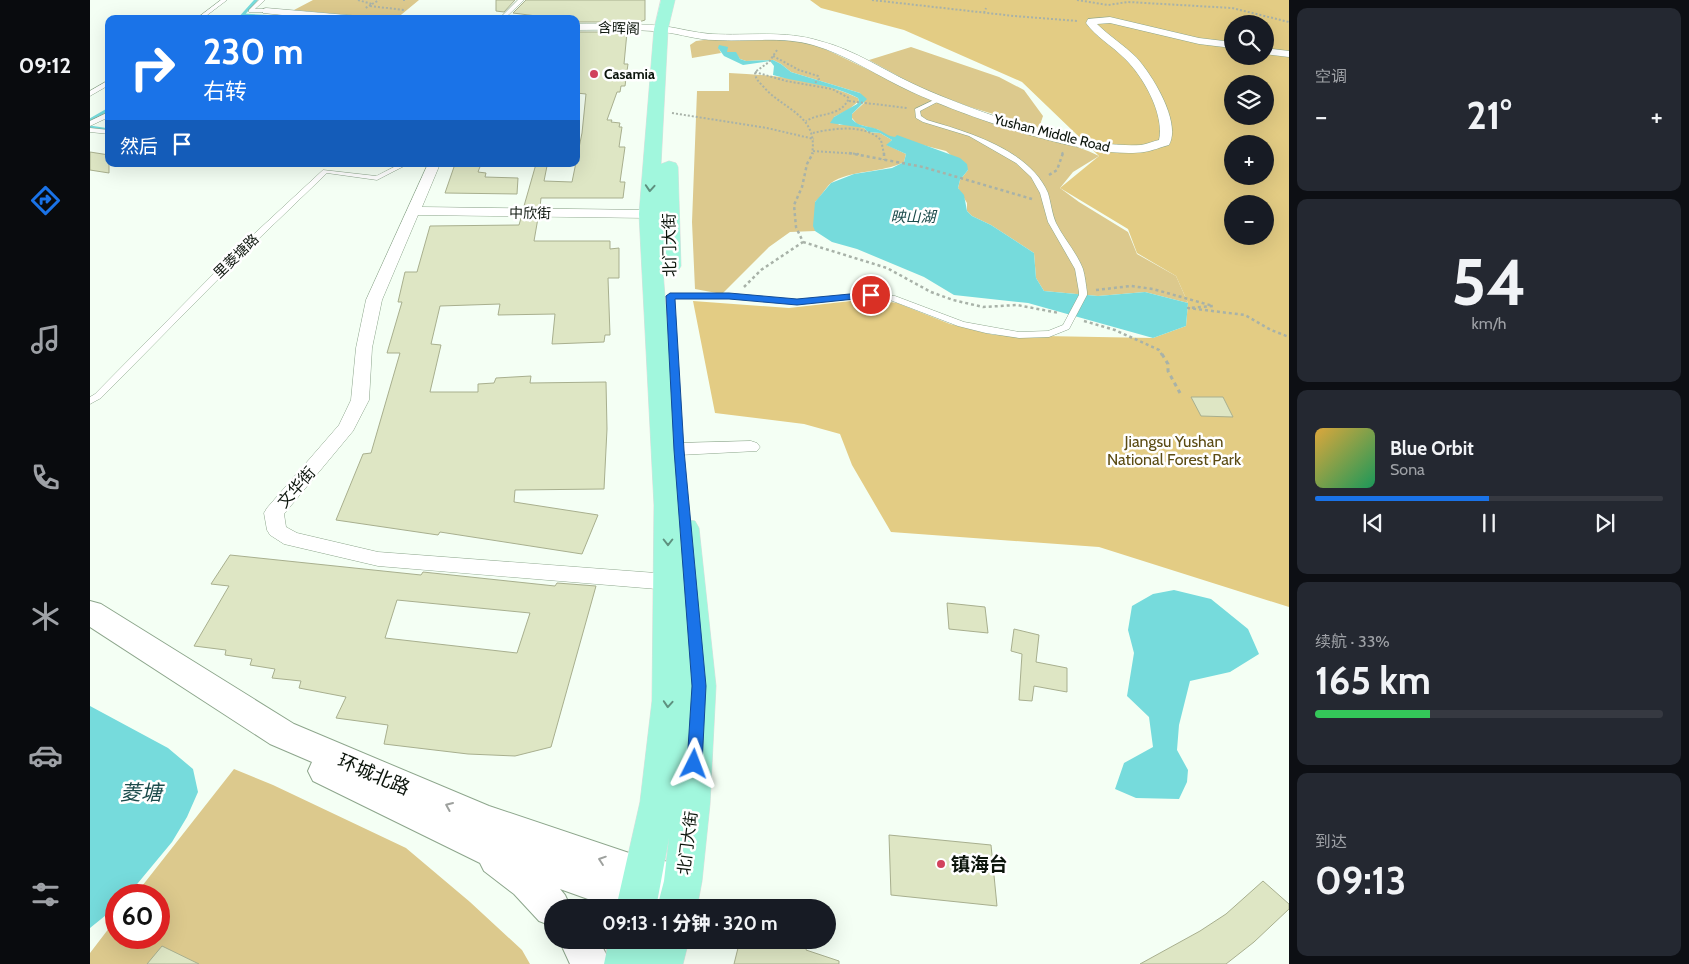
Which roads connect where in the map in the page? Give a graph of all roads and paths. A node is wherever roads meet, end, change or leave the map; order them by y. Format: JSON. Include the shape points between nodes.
{"nodes":[{"id":1,"x":224,"y":0,"type":"edge"},
{"id":2,"x":262,"y":0,"type":"edge"},
{"id":3,"x":379,"y":0,"type":"edge"},
{"id":4,"x":521,"y":0,"type":"edge"},
{"id":5,"x":668,"y":0,"type":"edge"},
{"id":6,"x":677,"y":0,"type":"edge"},
{"id":7,"x":872,"y":0,"type":"edge"},
{"id":8,"x":1077,"y":0,"type":"edge"},
{"id":9,"x":372,"y":4,"type":"dead end"},
{"id":10,"x":370,"y":6,"type":"dead end"},
{"id":11,"x":986,"y":8,"type":"dead end"},
{"id":12,"x":404,"y":10,"type":"dead end"},
{"id":13,"x":984,"y":13,"type":"junction"},
{"id":14,"x":203,"y":15,"type":"edge"},
{"id":15,"x":258,"y":15,"type":"edge"},
{"id":16,"x":506,"y":15,"type":"edge"},
{"id":17,"x":1092,"y":21,"type":"junction"},
{"id":18,"x":1289,"y":22,"type":"edge"},
{"id":19,"x":580,"y":26,"type":"edge"},
{"id":20,"x":666,"y":30,"type":"junction"},
{"id":21,"x":1224,"y":44,"type":"edge"},
{"id":22,"x":1274,"y":52,"type":"edge"},
{"id":23,"x":1289,"y":54,"type":"edge"},
{"id":24,"x":773,"y":56,"type":"dead end"},
{"id":25,"x":770,"y":60,"type":"dead end"},
{"id":26,"x":755,"y":72,"type":"junction"},
{"id":27,"x":815,"y":83,"type":"junction"},
{"id":28,"x":105,"y":85,"type":"edge"},
{"id":29,"x":90,"y":94,"type":"edge"},
{"id":30,"x":940,"y":99,"type":"junction"},
{"id":31,"x":849,"y":101,"type":"junction"},
{"id":32,"x":917,"y":111,"type":"junction"},
{"id":33,"x":670,"y":113,"type":"junction"},
{"id":34,"x":105,"y":117,"type":"edge"},
{"id":35,"x":806,"y":121,"type":"junction"},
{"id":36,"x":90,"y":126,"type":"edge"},
{"id":37,"x":105,"y":131,"type":"edge"},
{"id":38,"x":813,"y":133,"type":"junction"},
{"id":39,"x":814,"y":139,"type":"junction"},
{"id":40,"x":1068,"y":140,"type":"junction"},
{"id":41,"x":813,"y":151,"type":"junction"},
{"id":42,"x":884,"y":160,"type":"junction"},
{"id":43,"x":399,"y":167,"type":"edge"},
{"id":44,"x":433,"y":167,"type":"edge"},
{"id":45,"x":1038,"y":183,"type":"junction"},
{"id":46,"x":1047,"y":203,"type":"junction"},
{"id":47,"x":412,"y":211,"type":"junction"},
{"id":48,"x":649,"y":214,"type":"junction"},
{"id":49,"x":803,"y":242,"type":"junction"},
{"id":50,"x":1083,"y":292,"type":"junction"},
{"id":51,"x":670,"y":296,"type":"junction"},
{"id":52,"x":729,"y":296,"type":"junction"},
{"id":53,"x":1071,"y":317,"type":"junction"},
{"id":54,"x":1289,"y":337,"type":"edge"},
{"id":55,"x":1180,"y":393,"type":"dead end"},
{"id":56,"x":90,"y":401,"type":"edge"},
{"id":57,"x":751,"y":447,"type":"dead end"},
{"id":58,"x":679,"y":450,"type":"junction"},
{"id":59,"x":669,"y":582,"type":"junction"},
{"id":60,"x":90,"y":612,"type":"edge"},
{"id":61,"x":90,"y":632,"type":"edge"},
{"id":62,"x":480,"y":846,"type":"junction"},
{"id":63,"x":639,"y":893,"type":"edge"},
{"id":64,"x":679,"y":899,"type":"edge"},
{"id":65,"x":544,"y":900,"type":"edge"},
{"id":66,"x":583,"y":949,"type":"edge"},
{"id":67,"x":628,"y":949,"type":"edge"},
{"id":68,"x":666,"y":949,"type":"edge"},
{"id":69,"x":591,"y":964,"type":"edge"},
{"id":70,"x":625,"y":964,"type":"edge"},
{"id":71,"x":662,"y":964,"type":"edge"}],
"edges":[{"from":1,"to":14,"type":"lane"},
{"from":2,"to":15,"type":"lane","via":[[252,11]]},
{"from":3,"to":9,"type":"path"},
{"from":4,"to":16,"type":"lane"},
{"from":5,"to":20,"type":"main road","name":"北门大街"},
{"from":6,"to":20,"type":"main road","name":"北门大街"},
{"from":7,"to":13,"type":"path"},
{"from":8,"to":18,"type":"path","via":[[1108,5],[1128,2],[1232,8]]},
{"from":10,"to":12,"type":"path"},
{"from":11,"to":13,"type":"path"},
{"from":13,"to":17,"type":"path"},
{"from":17,"to":21,"type":"street","via":[[1110,20]]},
{"from":17,"to":40,"type":"street","name":"Yushan Middle Road","via":[[1138,66],[1167,124],[1168,136],[1159,146],[1131,149]]},
{"from":19,"to":20,"type":"street","name":"含晖阁"},
{"from":20,"to":30,"type":"street","name":"Yushan Middle Road","via":[[707,37],[793,39],[818,43]]},
{"from":20,"to":33,"type":"main road","name":"北门大街"},
{"from":20,"to":48,"type":"main road","name":"北门大街","one_way":true},
{"from":22,"to":23,"type":"street"},
{"from":24,"to":27,"type":"path","via":[[818,76]]},
{"from":25,"to":26,"type":"path"},
{"from":26,"to":27,"type":"path","via":[[778,80]]},
{"from":26,"to":35,"type":"path","via":[[755,77],[769,94]]},
{"from":27,"to":31,"type":"path","via":[[847,97]]},
{"from":28,"to":29,"type":"lane"},
{"from":30,"to":32,"type":"lane"},
{"from":30,"to":40,"type":"street","name":"Yushan Middle Road","via":[[985,117]]},
{"from":31,"to":32,"type":"path"},
{"from":31,"to":35,"type":"path","via":[[838,112]]},
{"from":32,"to":45,"type":"lane","via":[[918,117],[925,121],[971,135],[992,146],[1027,168]]},
{"from":33,"to":39,"type":"path"},
{"from":33,"to":51,"type":"main road","name":"北门大街"},
{"from":34,"to":36,"type":"lane"},
{"from":35,"to":38,"type":"path"},
{"from":36,"to":37,"type":"lane"},
{"from":38,"to":39,"type":"path"},
{"from":38,"to":42,"type":"path","via":[[849,129],[878,137],[882,141]]},
{"from":39,"to":41,"type":"path"},
{"from":40,"to":45,"type":"path","via":[[1057,170]]},
{"from":41,"to":42,"type":"path","via":[[834,150]]},
{"from":41,"to":49,"type":"path","via":[[794,205],[794,217]]},
{"from":42,"to":46,"type":"path"},
{"from":43,"to":56,"type":"lane","name":"里菱塘路","via":[[377,178],[325,171]]},
{"from":44,"to":47,"type":"street","name":"文华街"},
{"from":45,"to":46,"type":"lane"},
{"from":46,"to":50,"type":"lane","via":[[1052,222],[1079,269]]},
{"from":47,"to":48,"type":"street","name":"中欣街"},
{"from":47,"to":59,"type":"street","name":"文华街","via":[[374,300],[364,348],[360,400],[347,427],[274,513],[277,530],[291,539],[378,559]]},
{"from":48,"to":59,"type":"main road","name":"北门大街","one_way":true,"via":[[668,505]]},
{"from":49,"to":52,"type":"path"},
{"from":49,"to":53,"type":"path","via":[[886,268],[953,300],[983,307],[1017,305],[1040,308]]},
{"from":50,"to":53,"type":"lane"},
{"from":50,"to":54,"type":"path","via":[[1131,286],[1153,289],[1213,306],[1188,308],[1244,315]]},
{"from":51,"to":52,"type":"lane"},
{"from":51,"to":58,"type":"main road","name":"北门大街"},
{"from":52,"to":53,"type":"lane","via":[[797,302],[871,295],[892,298],[961,324],[1019,335],[1049,334],[1066,327]]},
{"from":53,"to":55,"type":"path","via":[[1115,330],[1159,350]]},
{"from":57,"to":58,"type":"street"},
{"from":58,"to":64,"type":"main road","name":"北门大街","via":[[699,686],[692,804]]},
{"from":59,"to":63,"type":"main road","name":"北门大街","one_way":true,"via":[[669,701],[658,802]]},
{"from":63,"to":60,"type":"main road","name":"环城北路","one_way":true,"via":[[482,820],[282,734]]},
{"from":61,"to":62,"type":"main road","name":"环城北路","via":[[270,744]]},
{"from":62,"to":63,"type":"main road","name":"环城北路"},
{"from":62,"to":65,"type":"main road","via":[[527,882]]},
{"from":63,"to":64,"type":"main road","name":"环城北路"},
{"from":66,"to":69,"type":"main road"},
{"from":67,"to":70,"type":"main road"},
{"from":68,"to":71,"type":"main road"}]}
